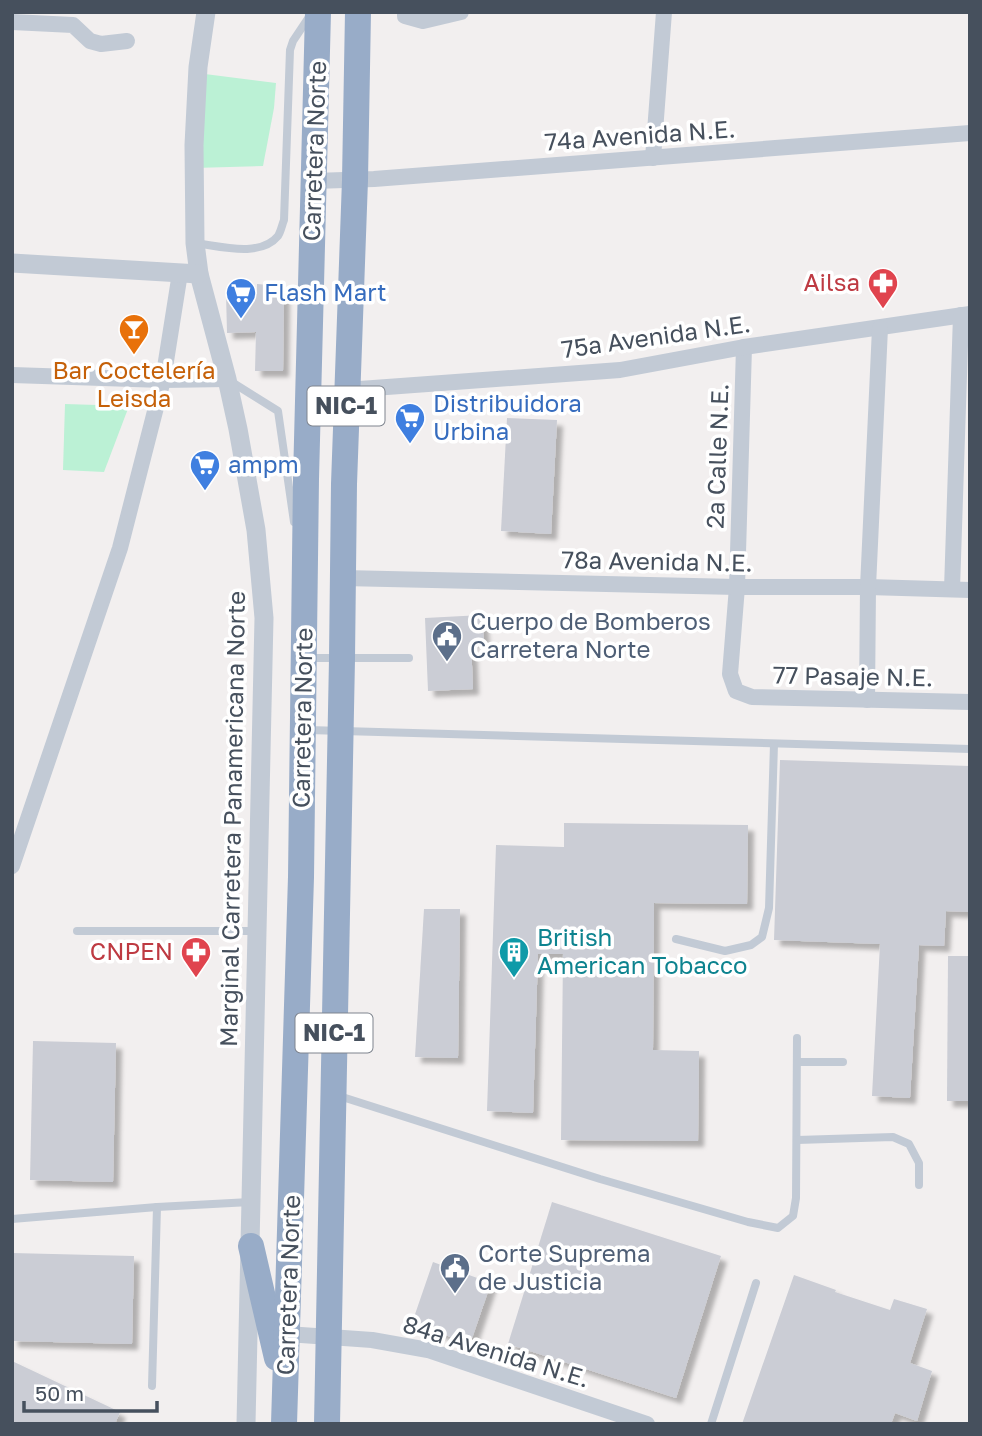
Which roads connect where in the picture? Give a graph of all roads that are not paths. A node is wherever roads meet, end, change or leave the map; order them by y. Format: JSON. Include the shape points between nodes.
{"nodes":[{"id":1,"x":206,"y":12,"type":"edge"},
{"id":2,"x":316,"y":12,"type":"edge"},
{"id":3,"x":358,"y":12,"type":"edge"},
{"id":4,"x":405,"y":12,"type":"edge"},
{"id":5,"x":461,"y":12,"type":"edge"},
{"id":6,"x":664,"y":12,"type":"edge"},
{"id":7,"x":12,"y":22,"type":"edge"},
{"id":8,"x":127,"y":41,"type":"dead end"},
{"id":9,"x":970,"y":133,"type":"edge"},
{"id":10,"x":653,"y":158,"type":"junction"},
{"id":11,"x":355,"y":180,"type":"junction"},
{"id":12,"x":314,"y":181,"type":"junction"},
{"id":13,"x":195,"y":243,"type":"junction"},
{"id":14,"x":12,"y":263,"type":"edge"},
{"id":15,"x":190,"y":274,"type":"junction"},
{"id":16,"x":966,"y":315,"type":"edge"},
{"id":17,"x":880,"y":328,"type":"junction"},
{"id":18,"x":744,"y":347,"type":"junction"},
{"id":19,"x":12,"y":375,"type":"edge"},
{"id":20,"x":227,"y":379,"type":"junction"},
{"id":21,"x":163,"y":380,"type":"junction"},
{"id":22,"x":346,"y":390,"type":"junction"},
{"id":23,"x":295,"y":529,"type":"dead end"},
{"id":24,"x":296,"y":542,"type":"dead end"},
{"id":25,"x":343,"y":578,"type":"junction"},
{"id":26,"x":737,"y":587,"type":"junction"},
{"id":27,"x":867,"y":587,"type":"junction"},
{"id":28,"x":952,"y":589,"type":"junction"},
{"id":29,"x":970,"y":590,"type":"edge"},
{"id":30,"x":305,"y":606,"type":"junction"},
{"id":31,"x":305,"y":658,"type":"junction"},
{"id":32,"x":410,"y":658,"type":"dead end"},
{"id":33,"x":342,"y":659,"type":"junction"},
{"id":34,"x":736,"y":691,"type":"joint"},
{"id":35,"x":867,"y":699,"type":"junction"},
{"id":36,"x":970,"y":702,"type":"edge"},
{"id":37,"x":303,"y":730,"type":"junction"},
{"id":38,"x":341,"y":730,"type":"junction"},
{"id":39,"x":774,"y":744,"type":"junction"},
{"id":40,"x":970,"y":749,"type":"edge"},
{"id":41,"x":12,"y":866,"type":"edge"},
{"id":42,"x":77,"y":931,"type":"dead end"},
{"id":43,"x":257,"y":931,"type":"junction"},
{"id":44,"x":677,"y":939,"type":"dead end"},
{"id":45,"x":797,"y":1038,"type":"dead end"},
{"id":46,"x":797,"y":1062,"type":"junction"},
{"id":47,"x":843,"y":1062,"type":"dead end"},
{"id":48,"x":332,"y":1094,"type":"junction"},
{"id":49,"x":797,"y":1140,"type":"junction"},
{"id":50,"x":919,"y":1185,"type":"dead end"},
{"id":51,"x":251,"y":1202,"type":"junction"},
{"id":52,"x":156,"y":1207,"type":"junction"},
{"id":53,"x":12,"y":1219,"type":"edge"},
{"id":54,"x":251,"y":1246,"type":"junction"},
{"id":55,"x":756,"y":1283,"type":"dead end"},
{"id":56,"x":287,"y":1334,"type":"junction"},
{"id":57,"x":329,"y":1336,"type":"junction"},
{"id":58,"x":152,"y":1386,"type":"dead end"},
{"id":59,"x":285,"y":1387,"type":"junction"},
{"id":60,"x":246,"y":1424,"type":"edge"},
{"id":61,"x":284,"y":1424,"type":"edge"},
{"id":62,"x":327,"y":1424,"type":"edge"},
{"id":63,"x":647,"y":1424,"type":"edge"},
{"id":64,"x":711,"y":1424,"type":"edge"}],
"edges":[{"from":1,"to":13,"type":"street","name":"Marginal Carretera Panamericana Norte","via":[[194,145]]},
{"from":2,"to":12,"type":"highway","name":"Carretera Norte","number":"NIC-1"},
{"from":2,"to":13,"type":"lane","via":[[290,50],[284,220],[279,234],[266,246],[241,249]]},
{"from":3,"to":11,"type":"highway","name":"Carretera Norte","number":"NIC-1"},
{"from":4,"to":5,"type":"street","via":[[405,16],[424,21]]},
{"from":6,"to":10,"type":"street"},
{"from":7,"to":8,"type":"street","via":[[73,25],[90,41],[102,44]]},
{"from":9,"to":10,"type":"street","name":"74a Avenida N.E."},
{"from":10,"to":11,"type":"street","name":"74a Avenida N.E."},
{"from":11,"to":12,"type":"street","name":"74a Avenida N.E."},
{"from":11,"to":22,"type":"highway","name":"Carretera Norte","number":"NIC-1"},
{"from":12,"to":30,"type":"highway","name":"Carretera Norte","number":"NIC-1"},
{"from":13,"to":15,"type":"street","name":"Marginal Carretera Panamericana Norte"},
{"from":14,"to":15,"type":"street"},
{"from":15,"to":20,"type":"street","name":"Marginal Carretera Panamericana Norte"},
{"from":15,"to":21,"type":"street"},
{"from":16,"to":17,"type":"street","name":"75a Avenida N.E."},
{"from":16,"to":28,"type":"street"},
{"from":17,"to":18,"type":"street","name":"75a Avenida N.E."},
{"from":17,"to":27,"type":"street"},
{"from":18,"to":22,"type":"street","name":"75a Avenida N.E.","via":[[620,370]]},
{"from":18,"to":26,"type":"street","name":"2a Calle N.E."},
{"from":19,"to":21,"type":"street"},
{"from":20,"to":21,"type":"street"},
{"from":20,"to":23,"type":"lane","via":[[278,411]]},
{"from":20,"to":43,"type":"street","name":"Marginal Carretera Panamericana Norte","via":[[256,530],[264,618]]},
{"from":21,"to":41,"type":"street","via":[[120,548]]},
{"from":22,"to":25,"type":"highway","name":"Carretera Norte","number":"NIC-1"},
{"from":24,"to":30,"type":"lane"},
{"from":25,"to":26,"type":"street","name":"78a Avenida N.E."},
{"from":25,"to":33,"type":"highway","name":"Carretera Norte","number":"NIC-1"},
{"from":26,"to":27,"type":"street","name":"78a Avenida N.E."},
{"from":26,"to":34,"type":"street","name":"2a Calle N.E.","via":[[730,674]]},
{"from":27,"to":28,"type":"street","name":"78a Avenida N.E."},
{"from":27,"to":35,"type":"street"},
{"from":28,"to":29,"type":"street","name":"78a Avenida N.E."},
{"from":30,"to":31,"type":"highway","name":"Carretera Norte","number":"NIC-1"},
{"from":31,"to":33,"type":"lane"},
{"from":31,"to":37,"type":"highway","name":"Carretera Norte","number":"NIC-1"},
{"from":32,"to":33,"type":"lane"},
{"from":33,"to":38,"type":"highway","name":"Carretera Norte","number":"NIC-1"},
{"from":34,"to":35,"type":"street","name":"77 Pasaje N.E.","via":[[752,697]]},
{"from":35,"to":36,"type":"street","name":"77 Pasaje N.E."},
{"from":37,"to":38,"type":"lane"},
{"from":37,"to":56,"type":"highway","name":"Carretera Norte","number":"NIC-1"},
{"from":38,"to":39,"type":"lane"},
{"from":38,"to":48,"type":"highway","name":"Carretera Norte","number":"NIC-1"},
{"from":39,"to":40,"type":"lane"},
{"from":39,"to":44,"type":"lane","via":[[769,908],[762,937],[725,951]]},
{"from":42,"to":43,"type":"lane"},
{"from":43,"to":51,"type":"street","name":"Marginal Carretera Panamericana Norte"},
{"from":45,"to":46,"type":"lane"},
{"from":46,"to":47,"type":"lane"},
{"from":46,"to":49,"type":"lane"},
{"from":48,"to":49,"type":"lane","via":[[600,1179],[778,1228],[793,1216]]},
{"from":48,"to":57,"type":"highway","name":"Carretera Norte","number":"NIC-1"},
{"from":49,"to":50,"type":"lane","via":[[893,1137],[909,1144],[919,1163]]},
{"from":51,"to":52,"type":"lane"},
{"from":51,"to":54,"type":"street","name":"Marginal Carretera Panamericana Norte"},
{"from":52,"to":53,"type":"lane"},
{"from":52,"to":58,"type":"lane"},
{"from":54,"to":59,"type":"highway"},
{"from":54,"to":60,"type":"street","name":"Marginal Carretera Panamericana Norte"},
{"from":55,"to":64,"type":"lane"},
{"from":56,"to":57,"type":"street","name":"84a Avenida N.E."},
{"from":56,"to":59,"type":"highway","name":"Carretera Norte","number":"NIC-1"},
{"from":57,"to":62,"type":"highway","name":"Carretera Norte","number":"NIC-1"},
{"from":57,"to":63,"type":"street","name":"84a Avenida N.E.","via":[[428,1350]]},
{"from":59,"to":61,"type":"highway","name":"Carretera Norte","number":"NIC-1"}]}
